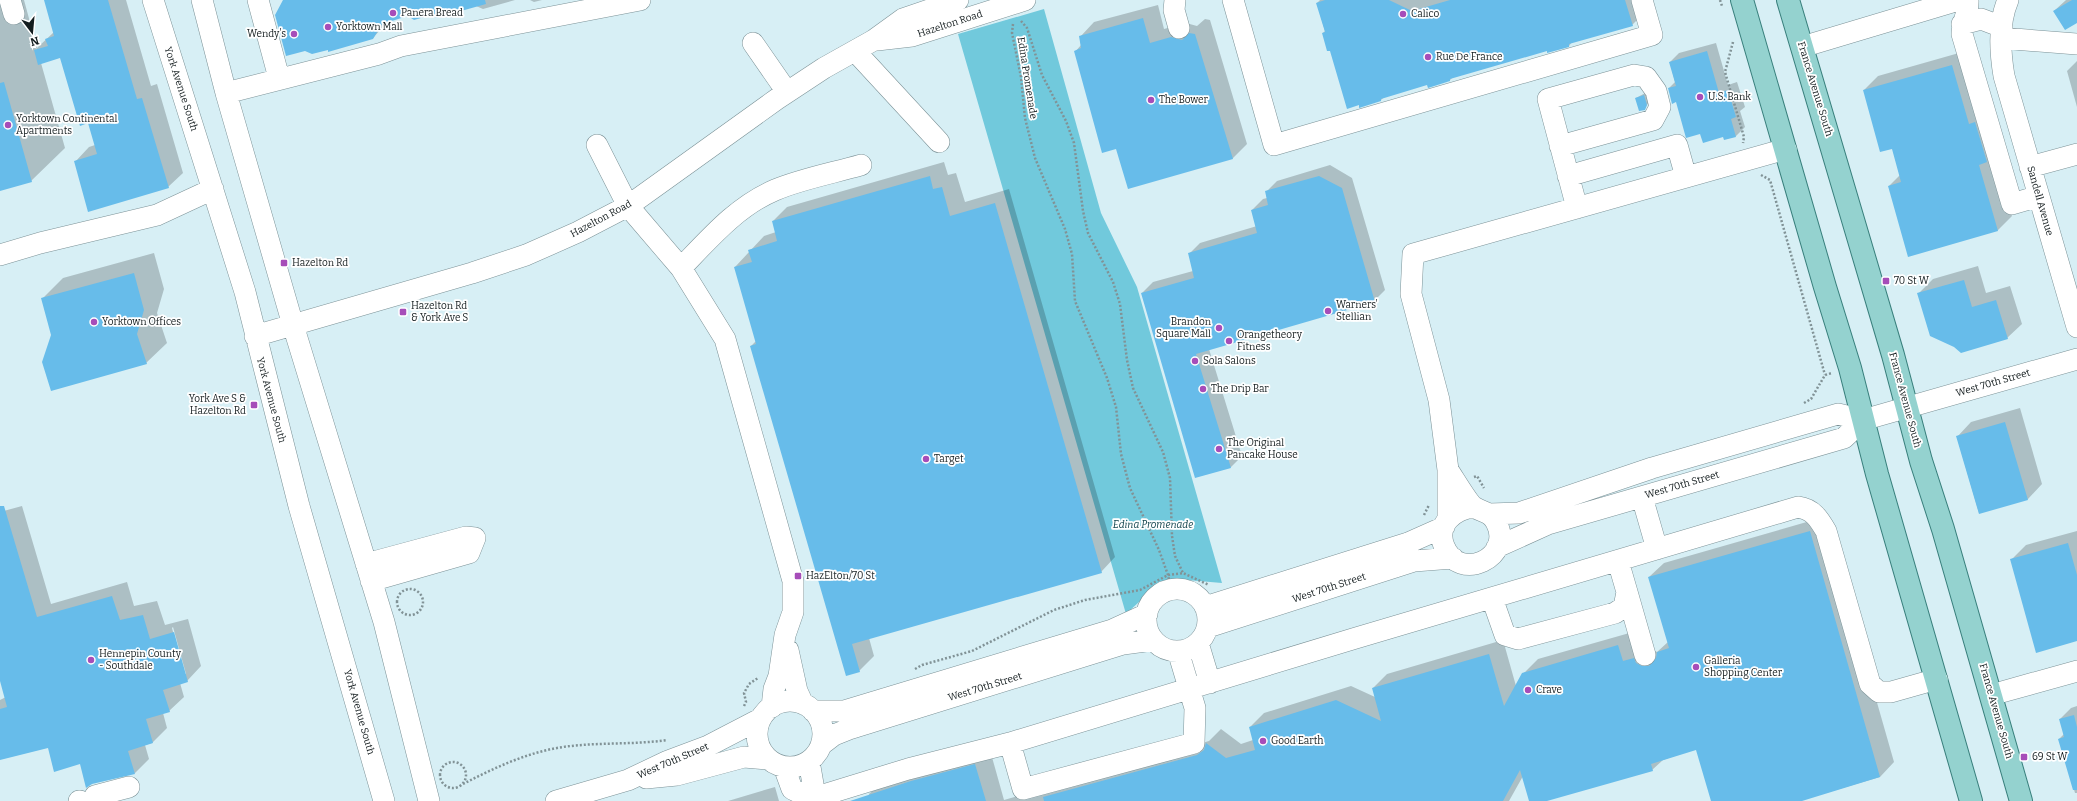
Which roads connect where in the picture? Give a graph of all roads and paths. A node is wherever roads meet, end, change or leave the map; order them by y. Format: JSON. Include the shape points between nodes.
{"nodes":[{"id":1,"x":153,"y":0,"type":"edge"},
{"id":2,"x":202,"y":0,"type":"edge"},
{"id":3,"x":258,"y":0,"type":"edge"},
{"id":4,"x":640,"y":0,"type":"edge"},
{"id":5,"x":958,"y":0,"type":"edge"},
{"id":6,"x":1025,"y":0,"type":"edge"},
{"id":7,"x":1175,"y":0,"type":"edge"},
{"id":8,"x":1233,"y":0,"type":"edge"},
{"id":9,"x":1642,"y":0,"type":"edge"},
{"id":10,"x":1720,"y":0,"type":"edge"},
{"id":11,"x":1788,"y":0,"type":"edge"},
{"id":12,"x":1959,"y":0,"type":"edge"},
{"id":13,"x":1968,"y":0,"type":"edge"},
{"id":14,"x":2008,"y":0,"type":"edge"},
{"id":15,"x":1732,"y":4,"type":"edge"},
{"id":16,"x":1019,"y":20,"type":"dead end"},
{"id":17,"x":1014,"y":21,"type":"dead end"},
{"id":18,"x":1962,"y":24,"type":"junction"},
{"id":19,"x":1179,"y":28,"type":"dead end"},
{"id":20,"x":2002,"y":32,"type":"junction"},
{"id":21,"x":1731,"y":36,"type":"dead end"},
{"id":22,"x":874,"y":40,"type":"junction"},
{"id":23,"x":752,"y":43,"type":"dead end"},
{"id":24,"x":2077,"y":44,"type":"edge"},
{"id":25,"x":1802,"y":47,"type":"junction"},
{"id":26,"x":855,"y":51,"type":"junction"},
{"id":27,"x":279,"y":78,"type":"junction"},
{"id":28,"x":787,"y":92,"type":"junction"},
{"id":29,"x":226,"y":93,"type":"junction"},
{"id":30,"x":1743,"y":141,"type":"dead end"},
{"id":31,"x":939,"y":142,"type":"dead end"},
{"id":32,"x":597,"y":145,"type":"dead end"},
{"id":33,"x":1560,"y":146,"type":"junction"},
{"id":34,"x":1786,"y":149,"type":"junction"},
{"id":35,"x":2077,"y":154,"type":"edge"},
{"id":36,"x":861,"y":165,"type":"dead end"},
{"id":37,"x":2030,"y":167,"type":"junction"},
{"id":38,"x":1758,"y":174,"type":"dead end"},
{"id":39,"x":1568,"y":176,"type":"junction"},
{"id":40,"x":1686,"y":177,"type":"junction"},
{"id":41,"x":213,"y":189,"type":"junction"},
{"id":42,"x":2039,"y":196,"type":"junction"},
{"id":43,"x":628,"y":206,"type":"junction"},
{"id":44,"x":1577,"y":208,"type":"junction"},
{"id":45,"x":0,"y":255,"type":"edge"},
{"id":46,"x":681,"y":268,"type":"junction"},
{"id":47,"x":292,"y":325,"type":"junction"},
{"id":48,"x":2077,"y":327,"type":"edge"},
{"id":49,"x":255,"y":336,"type":"junction"},
{"id":50,"x":2077,"y":359,"type":"edge"},
{"id":51,"x":1832,"y":373,"type":"dead end"},
{"id":52,"x":1825,"y":375,"type":"junction"},
{"id":53,"x":1811,"y":399,"type":"dead end"},
{"id":54,"x":1908,"y":406,"type":"junction"},
{"id":55,"x":1863,"y":420,"type":"junction"},
{"id":56,"x":1448,"y":470,"type":"junction"},
{"id":57,"x":1642,"y":497,"type":"junction"},
{"id":58,"x":1482,"y":511,"type":"junction"},
{"id":59,"x":1446,"y":523,"type":"junction"},
{"id":60,"x":1498,"y":547,"type":"junction"},
{"id":61,"x":1657,"y":549,"type":"junction"},
{"id":62,"x":1453,"y":558,"type":"junction"},
{"id":63,"x":1618,"y":561,"type":"junction"},
{"id":64,"x":1183,"y":573,"type":"dead end"},
{"id":65,"x":404,"y":590,"type":"joint"},
{"id":66,"x":1170,"y":590,"type":"junction"},
{"id":67,"x":1626,"y":592,"type":"junction"},
{"id":68,"x":1492,"y":598,"type":"junction"},
{"id":69,"x":1147,"y":614,"type":"junction"},
{"id":70,"x":1204,"y":625,"type":"junction"},
{"id":71,"x":785,"y":635,"type":"junction"},
{"id":72,"x":1153,"y":640,"type":"junction"},
{"id":73,"x":1178,"y":651,"type":"junction"},
{"id":74,"x":1645,"y":655,"type":"dead end"},
{"id":75,"x":2077,"y":671,"type":"edge"},
{"id":76,"x":1937,"y":679,"type":"junction"},
{"id":77,"x":1210,"y":683,"type":"junction"},
{"id":78,"x":1188,"y":689,"type":"junction"},
{"id":79,"x":1991,"y":695,"type":"junction"},
{"id":80,"x":808,"y":708,"type":"junction"},
{"id":81,"x":766,"y":713,"type":"junction"},
{"id":82,"x":1010,"y":743,"type":"junction"},
{"id":83,"x":815,"y":753,"type":"junction"},
{"id":84,"x":776,"y":763,"type":"junction"},
{"id":85,"x":466,"y":771,"type":"joint"},
{"id":86,"x":628,"y":780,"type":"junction"},
{"id":87,"x":129,"y":787,"type":"dead end"},
{"id":88,"x":853,"y":794,"type":"edge"},
{"id":89,"x":1024,"y":795,"type":"edge"},
{"id":90,"x":85,"y":799,"type":"edge"},
{"id":91,"x":807,"y":799,"type":"edge"},
{"id":92,"x":384,"y":801,"type":"edge"},
{"id":93,"x":429,"y":801,"type":"edge"},
{"id":94,"x":556,"y":801,"type":"edge"},
{"id":95,"x":1971,"y":801,"type":"edge"},
{"id":96,"x":2021,"y":801,"type":"edge"}],
"edges":[{"from":1,"to":41,"type":"street","name":"York Avenue South"},
{"from":2,"to":29,"type":"street"},
{"from":3,"to":27,"type":"street"},
{"from":4,"to":27,"type":"street","via":[[401,46],[379,54]]},
{"from":5,"to":22,"type":"street","name":"Hazelton Road","via":[[904,20]]},
{"from":6,"to":22,"type":"street","name":"Hazelton Road","via":[[912,36]]},
{"from":7,"to":19,"type":"street","via":[[1174,10]]},
{"from":8,"to":9,"type":"street","via":[[1274,145],[1652,35]]},
{"from":10,"to":15,"type":"path"},
{"from":11,"to":25,"type":"main road","name":"France Avenue South"},
{"from":12,"to":25,"type":"street"},
{"from":13,"to":18,"type":"street","via":[[1969,9]]},
{"from":14,"to":20,"type":"street","name":"Sandell Avenue"},
{"from":15,"to":34,"type":"main road"},
{"from":16,"to":64,"type":"path","name":"Edina Promenade","via":[[1027,28],[1042,75],[1066,121],[1074,143],[1088,233],[1113,282],[1120,304],[1133,388],[1163,452],[1170,478],[1172,536],[1175,556]]},
{"from":17,"to":66,"type":"path","name":"Edina Promenade","via":[[1012,33],[1021,77],[1025,118],[1035,158],[1065,229],[1072,254],[1075,301],[1107,378],[1116,407],[1121,454],[1130,488],[1159,550],[1168,575]]},
{"from":18,"to":20,"type":"street","via":[[1981,19]]},
{"from":18,"to":42,"type":"street","via":[[1962,34],[2012,204]]},
{"from":20,"to":24,"type":"street"},
{"from":20,"to":37,"type":"street","name":"Sandell Avenue","via":[[2000,52],[2004,76]]},
{"from":21,"to":30,"type":"path","via":[[1733,43],[1725,72]]},
{"from":22,"to":26,"type":"street","name":"Hazelton Road"},
{"from":23,"to":28,"type":"street"},
{"from":25,"to":54,"type":"main road","name":"France Avenue South"},
{"from":26,"to":28,"type":"street","name":"Hazelton Road"},
{"from":26,"to":31,"type":"street"},
{"from":27,"to":29,"type":"street"},
{"from":28,"to":43,"type":"street","name":"Hazelton Road"},
{"from":29,"to":47,"type":"street"},
{"from":32,"to":43,"type":"street"},
{"from":33,"to":33,"type":"street","via":[[1548,99],[1634,74],[1646,77],[1656,91],[1660,107],[1653,120]]},
{"from":33,"to":39,"type":"street"},
{"from":34,"to":40,"type":"street"},
{"from":34,"to":55,"type":"main road"},
{"from":35,"to":37,"type":"street"},
{"from":36,"to":46,"type":"street","via":[[775,190],[755,201],[726,222]]},
{"from":37,"to":42,"type":"street","name":"Sandell Avenue"},
{"from":38,"to":52,"type":"path","via":[[1770,180]]},
{"from":39,"to":40,"type":"street","via":[[1677,145]]},
{"from":39,"to":44,"type":"street"},
{"from":40,"to":44,"type":"street"},
{"from":41,"to":45,"type":"street","via":[[157,215]]},
{"from":41,"to":49,"type":"street","name":"York Avenue South","via":[[245,292]]},
{"from":42,"to":48,"type":"street","name":"Sandell Avenue"},
{"from":43,"to":46,"type":"street"},
{"from":43,"to":47,"type":"street","name":"Hazelton Road","via":[[526,255]]},
{"from":44,"to":56,"type":"street","via":[[1413,254],[1411,294],[1439,400]]},
{"from":46,"to":71,"type":"street","via":[[725,339],[793,581],[793,612]]},
{"from":47,"to":49,"type":"street","name":"Hazelton Road"},
{"from":47,"to":93,"type":"street","via":[[384,622]]},
{"from":49,"to":92,"type":"street","name":"York Avenue South","via":[[299,506]]},
{"from":50,"to":54,"type":"street","name":"West 70th Street"},
{"from":51,"to":52,"type":"path"},
{"from":52,"to":53,"type":"path"},
{"from":54,"to":55,"type":"street","name":"West 70th Street"},
{"from":54,"to":79,"type":"main road","name":"France Avenue South","via":[[1921,461]]},
{"from":55,"to":57,"type":"street","name":"West 70th Street","via":[[1844,438]]},
{"from":55,"to":58,"type":"street","via":[[1838,414],[1652,468],[1519,513]]},
{"from":55,"to":76,"type":"main road"},
{"from":56,"to":58,"type":"street"},
{"from":56,"to":59,"type":"street"},
{"from":57,"to":60,"type":"street","name":"West 70th Street","via":[[1548,524]]},
{"from":57,"to":61,"type":"street"},
{"from":58,"to":59,"type":"street","via":[[1464,508],[1455,512]]},
{"from":58,"to":60,"type":"street","via":[[1496,521],[1499,530]]},
{"from":59,"to":62,"type":"street","via":[[1443,544]]},
{"from":59,"to":70,"type":"street","name":"West 70th Street","via":[[1408,543]]},
{"from":60,"to":62,"type":"street","via":[[1493,555],[1478,564],[1460,563]]},
{"from":61,"to":63,"type":"street"},
{"from":61,"to":76,"type":"street","via":[[1798,507],[1807,509],[1819,519],[1826,531],[1870,684],[1879,692],[1892,692]]},
{"from":62,"to":70,"type":"street","name":"West 70th Street","via":[[1414,561]]},
{"from":63,"to":67,"type":"street"},
{"from":63,"to":68,"type":"street"},
{"from":65,"to":65,"type":"path","via":[[417,590],[422,597],[423,606],[417,613],[408,616],[398,608],[398,595]]},
{"from":66,"to":69,"type":"street","via":[[1156,597],[1150,604]]},
{"from":66,"to":70,"type":"street","via":[[1192,593]]},
{"from":67,"to":68,"type":"street","via":[[1624,607],[1615,613],[1518,639],[1505,635]]},
{"from":67,"to":74,"type":"street"},
{"from":68,"to":77,"type":"street"},
{"from":69,"to":72,"type":"street","via":[[1146,623]]},
{"from":69,"to":80,"type":"street","name":"West 70th Street","via":[[1112,630],[844,710]]},
{"from":70,"to":73,"type":"street","via":[[1192,647]]},
{"from":70,"to":77,"type":"street"},
{"from":71,"to":80,"type":"street","via":[[797,691]]},
{"from":71,"to":81,"type":"street","via":[[779,676]]},
{"from":72,"to":73,"type":"street","via":[[1160,646]]},
{"from":72,"to":83,"type":"street","name":"West 70th Street","via":[[1123,644],[849,729],[834,735]]},
{"from":73,"to":78,"type":"street"},
{"from":75,"to":79,"type":"street"},
{"from":76,"to":95,"type":"main road"},
{"from":77,"to":78,"type":"street"},
{"from":78,"to":82,"type":"street"},
{"from":78,"to":89,"type":"street","via":[[1195,708],[1195,748]]},
{"from":79,"to":96,"type":"main road","name":"France Avenue South"},
{"from":80,"to":81,"type":"street","via":[[787,701]]},
{"from":80,"to":83,"type":"street","via":[[818,717],[822,731]]},
{"from":81,"to":84,"type":"street","via":[[757,729],[757,740],[761,750]]},
{"from":81,"to":86,"type":"street","name":"West 70th Street","via":[[708,746]]},
{"from":82,"to":88,"type":"street","via":[[908,769]]},
{"from":82,"to":89,"type":"street"},
{"from":83,"to":84,"type":"street","via":[[793,767]]},
{"from":83,"to":91,"type":"street","via":[[813,784]]},
{"from":84,"to":86,"type":"street","name":"West 70th Street","via":[[744,757],[677,775]]},
{"from":84,"to":91,"type":"street","via":[[792,789]]},
{"from":85,"to":85,"type":"path","via":[[466,780],[455,788],[447,786],[441,780],[440,772],[448,763],[457,762]]},
{"from":86,"to":94,"type":"street","name":"West 70th Street"},
{"from":87,"to":90,"type":"street"},
{"from":88,"to":91,"type":"street"}]}
